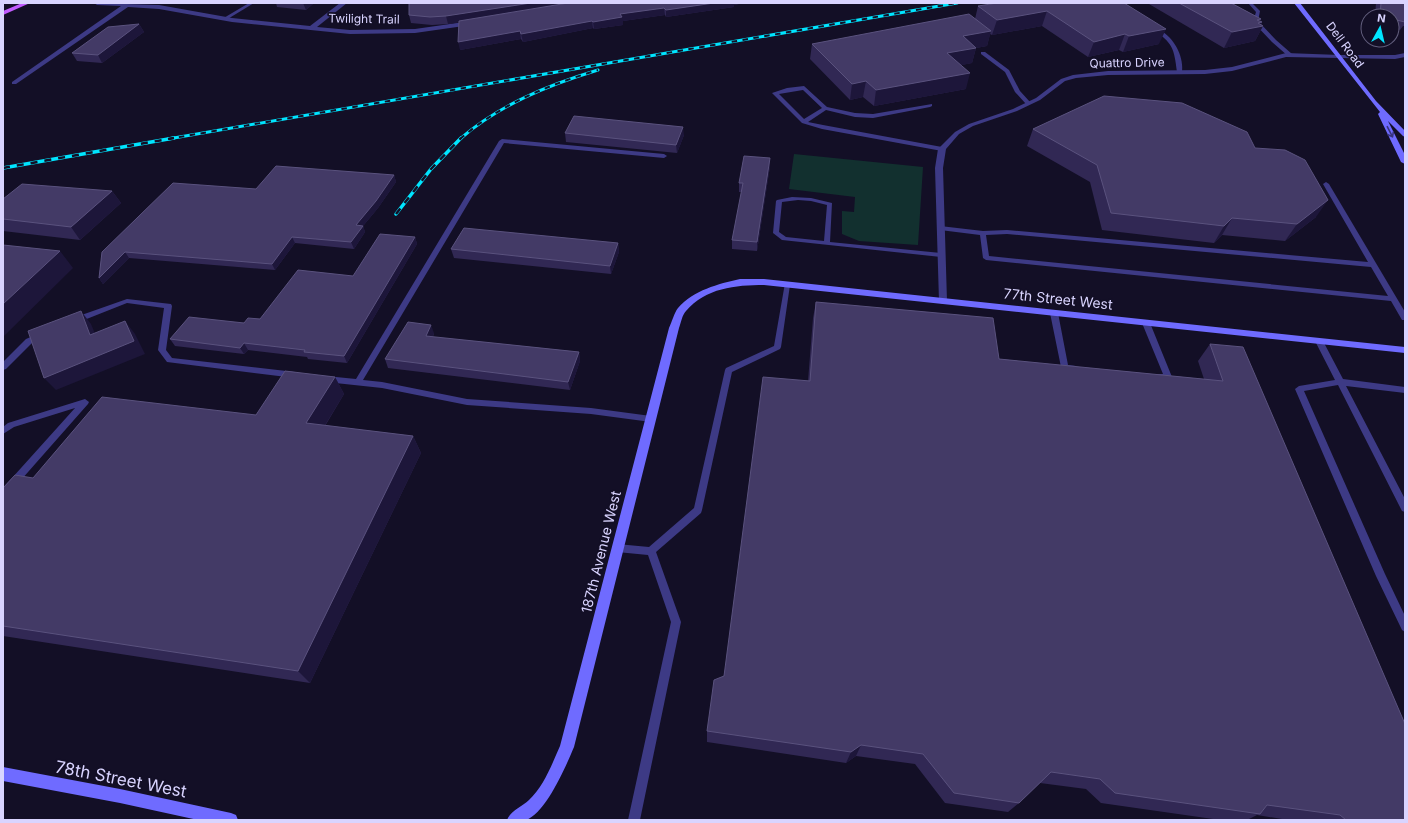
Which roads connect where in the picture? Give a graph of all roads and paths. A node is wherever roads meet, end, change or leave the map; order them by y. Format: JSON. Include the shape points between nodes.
{"nodes":[{"id":1,"x":26,"y":3,"type":"edge"},
{"id":2,"x":97,"y":3,"type":"edge"},
{"id":3,"x":252,"y":3,"type":"edge"},
{"id":4,"x":344,"y":3,"type":"edge"},
{"id":5,"x":1250,"y":3,"type":"edge"},
{"id":6,"x":1297,"y":3,"type":"edge"},
{"id":7,"x":127,"y":5,"type":"junction"},
{"id":8,"x":3,"y":13,"type":"edge"},
{"id":9,"x":1249,"y":17,"type":"edge"},
{"id":10,"x":224,"y":19,"type":"junction"},
{"id":11,"x":1256,"y":21,"type":"junction"},
{"id":12,"x":479,"y":22,"type":"edge"},
{"id":13,"x":1146,"y":23,"type":"edge"},
{"id":14,"x":310,"y":29,"type":"junction"},
{"id":15,"x":983,"y":53,"type":"dead end"},
{"id":16,"x":1290,"y":55,"type":"junction"},
{"id":17,"x":1405,"y":55,"type":"edge"},
{"id":18,"x":1340,"y":57,"type":"junction"},
{"id":19,"x":1180,"y":72,"type":"junction"},
{"id":20,"x":14,"y":83,"type":"dead end"},
{"id":21,"x":1374,"y":102,"type":"junction"},
{"id":22,"x":1028,"y":103,"type":"junction"},
{"id":23,"x":930,"y":105,"type":"dead end"},
{"id":24,"x":825,"y":108,"type":"junction"},
{"id":25,"x":804,"y":122,"type":"junction"},
{"id":26,"x":1405,"y":135,"type":"edge"},
{"id":27,"x":942,"y":149,"type":"junction"},
{"id":28,"x":664,"y":156,"type":"dead end"},
{"id":29,"x":1405,"y":162,"type":"edge"},
{"id":30,"x":1326,"y":184,"type":"dead end"},
{"id":31,"x":940,"y":228,"type":"junction"},
{"id":32,"x":983,"y":233,"type":"junction"},
{"id":33,"x":827,"y":244,"type":"junction"},
{"id":34,"x":941,"y":255,"type":"junction"},
{"id":35,"x":1373,"y":265,"type":"junction"},
{"id":36,"x":787,"y":285,"type":"junction"},
{"id":37,"x":709,"y":290,"type":"joint"},
{"id":38,"x":1393,"y":299,"type":"junction"},
{"id":39,"x":943,"y":301,"type":"junction"},
{"id":40,"x":1054,"y":313,"type":"junction"},
{"id":41,"x":1405,"y":318,"type":"edge"},
{"id":42,"x":72,"y":322,"type":"edge"},
{"id":43,"x":1146,"y":322,"type":"junction"},
{"id":44,"x":46,"y":334,"type":"edge"},
{"id":45,"x":1319,"y":341,"type":"junction"},
{"id":46,"x":1405,"y":350,"type":"edge"},
{"id":47,"x":3,"y":368,"type":"edge"},
{"id":48,"x":1081,"y":368,"type":"edge"},
{"id":49,"x":303,"y":376,"type":"edge"},
{"id":50,"x":1152,"y":376,"type":"edge"},
{"id":51,"x":319,"y":378,"type":"edge"},
{"id":52,"x":358,"y":382,"type":"junction"},
{"id":53,"x":1340,"y":382,"type":"junction"},
{"id":54,"x":1405,"y":390,"type":"edge"},
{"id":55,"x":651,"y":419,"type":"junction"},
{"id":56,"x":3,"y":431,"type":"edge"},
{"id":57,"x":3,"y":494,"type":"edge"},
{"id":58,"x":1405,"y":508,"type":"edge"},
{"id":59,"x":617,"y":548,"type":"junction"},
{"id":60,"x":651,"y":551,"type":"junction"},
{"id":61,"x":1405,"y":627,"type":"edge"},
{"id":62,"x":3,"y":774,"type":"edge"},
{"id":63,"x":231,"y":820,"type":"edge"},
{"id":64,"x":514,"y":820,"type":"edge"},
{"id":65,"x":634,"y":820,"type":"edge"}],
"edges":[{"from":1,"to":8,"type":"main road"},
{"from":2,"to":7,"type":"street","name":"Twilight Trail"},
{"from":3,"to":10,"type":"lane"},
{"from":4,"to":14,"type":"street"},
{"from":5,"to":11,"type":"lane","via":[[1258,12]]},
{"from":6,"to":18,"type":"street","name":"Dell Road"},
{"from":7,"to":10,"type":"street","name":"Twilight Trail","via":[[159,7]]},
{"from":7,"to":20,"type":"street"},
{"from":9,"to":11,"type":"lane"},
{"from":10,"to":14,"type":"street","name":"Twilight Trail"},
{"from":11,"to":16,"type":"lane","via":[[1274,42]]},
{"from":12,"to":14,"type":"street","name":"Twilight Trail","via":[[382,32]]},
{"from":13,"to":19,"type":"lane","via":[[1173,41]]},
{"from":15,"to":22,"type":"lane","via":[[1007,71],[1018,92]]},
{"from":16,"to":18,"type":"street","name":"Quattro Drive"},
{"from":16,"to":19,"type":"street","name":"Quattro Drive","via":[[1232,69]]},
{"from":17,"to":18,"type":"street","name":"Quattro Drive"},
{"from":18,"to":21,"type":"street","name":"Dell Road"},
{"from":19,"to":22,"type":"street","name":"Quattro Drive","via":[[1075,76],[1063,80],[1038,99]]},
{"from":21,"to":26,"type":"street","name":"Dell Road"},
{"from":21,"to":29,"type":"street","name":"Dell Road","one_way":true},
{"from":22,"to":27,"type":"street","name":"Quattro Drive","via":[[971,125],[957,133]]},
{"from":23,"to":24,"type":"lane","via":[[873,116]]},
{"from":24,"to":25,"type":"lane"},
{"from":24,"to":25,"type":"lane","via":[[804,88],[775,93]]},
{"from":25,"to":27,"type":"lane"},
{"from":27,"to":31,"type":"street","via":[[938,168]]},
{"from":28,"to":52,"type":"lane","via":[[502,141]]},
{"from":30,"to":35,"type":"lane"},
{"from":31,"to":32,"type":"lane"},
{"from":31,"to":34,"type":"street"},
{"from":32,"to":35,"type":"lane","via":[[1007,232]]},
{"from":32,"to":38,"type":"lane","via":[[986,258]]},
{"from":33,"to":33,"type":"lane","via":[[784,239],[776,233],[779,201],[800,198],[830,204]]},
{"from":33,"to":34,"type":"lane"},
{"from":34,"to":39,"type":"street"},
{"from":35,"to":38,"type":"lane"},
{"from":36,"to":37,"type":"street","name":"77th Street West","via":[[740,282],[716,286]]},
{"from":36,"to":39,"type":"street","name":"77th Street West"},
{"from":36,"to":60,"type":"lane","via":[[777,347],[729,370],[698,510]]},
{"from":37,"to":55,"type":"street","name":"187th Avenue West","via":[[697,296],[681,310]]},
{"from":38,"to":41,"type":"lane"},
{"from":39,"to":40,"type":"street","name":"77th Street West"},
{"from":40,"to":43,"type":"street","name":"77th Street West"},
{"from":40,"to":48,"type":"lane","via":[[1065,367]]},
{"from":42,"to":49,"type":"lane","via":[[127,301],[168,306],[162,350],[170,360]]},
{"from":43,"to":45,"type":"street","name":"77th Street West"},
{"from":43,"to":50,"type":"lane","via":[[1168,377]]},
{"from":44,"to":47,"type":"lane","via":[[29,341]]},
{"from":45,"to":46,"type":"street","name":"77th Street West"},
{"from":45,"to":53,"type":"lane"},
{"from":51,"to":52,"type":"lane"},
{"from":52,"to":55,"type":"lane","via":[[467,402],[591,411]]},
{"from":53,"to":54,"type":"lane"},
{"from":53,"to":58,"type":"lane"},
{"from":53,"to":61,"type":"lane","via":[[1299,389]]},
{"from":55,"to":59,"type":"street","name":"187th Avenue West"},
{"from":56,"to":57,"type":"lane","via":[[11,425],[85,402]]},
{"from":59,"to":60,"type":"lane"},
{"from":59,"to":64,"type":"street","name":"187th Avenue West","via":[[566,747],[554,777],[535,804]]},
{"from":60,"to":65,"type":"lane","via":[[676,622]]},
{"from":62,"to":63,"type":"street","name":"78th Street West"}]}
